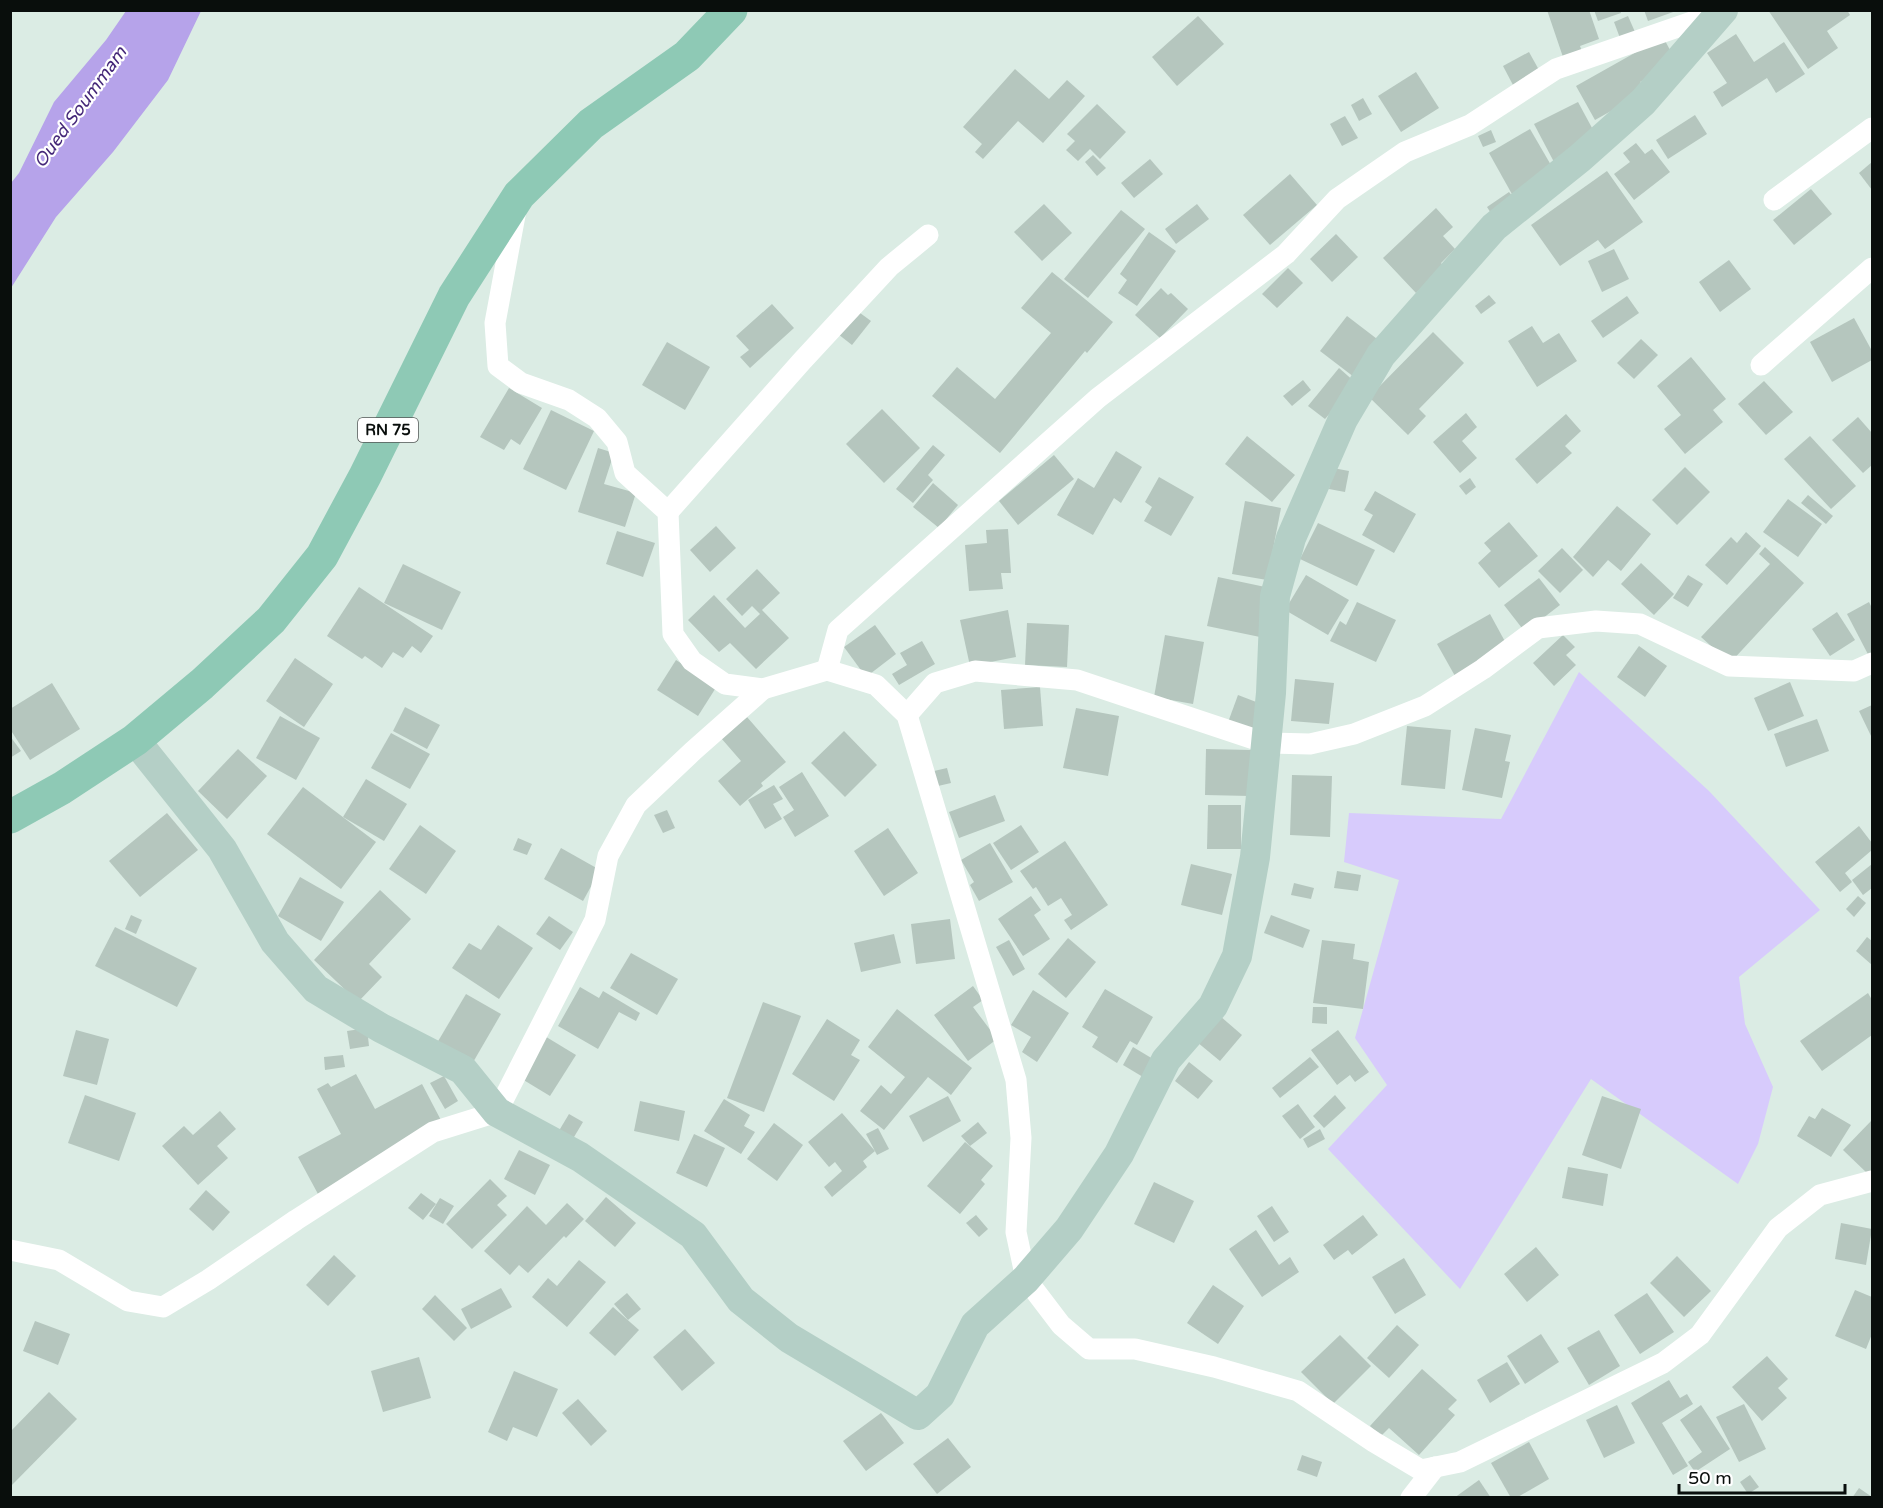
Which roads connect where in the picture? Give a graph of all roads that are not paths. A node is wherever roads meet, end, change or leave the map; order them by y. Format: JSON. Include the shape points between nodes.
{"nodes":[{"id":1,"x":731,"y":10,"type":"edge"},
{"id":2,"x":1722,"y":11,"type":"edge"},
{"id":3,"x":1872,"y":128,"type":"edge"},
{"id":4,"x":519,"y":195,"type":"junction"},
{"id":5,"x":1773,"y":200,"type":"dead end"},
{"id":6,"x":928,"y":235,"type":"dead end"},
{"id":7,"x":1872,"y":268,"type":"edge"},
{"id":8,"x":1761,"y":365,"type":"dead end"},
{"id":9,"x":668,"y":512,"type":"junction"},
{"id":10,"x":1872,"y":663,"type":"edge"},
{"id":11,"x":827,"y":670,"type":"junction"},
{"id":12,"x":764,"y":689,"type":"junction"},
{"id":13,"x":907,"y":715,"type":"junction"},
{"id":14,"x":135,"y":740,"type":"junction"},
{"id":15,"x":1266,"y":743,"type":"junction"},
{"id":16,"x":10,"y":817,"type":"edge"},
{"id":17,"x":497,"y":1112,"type":"junction"},
{"id":18,"x":1872,"y":1180,"type":"edge"},
{"id":19,"x":10,"y":1250,"type":"edge"},
{"id":20,"x":1026,"y":1279,"type":"junction"},
{"id":21,"x":1435,"y":1467,"type":"junction"},
{"id":22,"x":1411,"y":1497,"type":"edge"}],
"edges":[{"from":1,"to":4,"type":"main road","number":"RN 75","via":[[687,56],[591,124]]},
{"from":2,"to":11,"type":"street","via":[[1556,69],[1470,125],[1405,152],[1337,199],[1286,254],[1098,398],[838,630]]},
{"from":2,"to":15,"type":"street","via":[[1643,102],[1494,227],[1381,355],[1343,419],[1290,538],[1275,596]]},
{"from":3,"to":5,"type":"street"},
{"from":4,"to":9,"type":"street","via":[[495,323],[498,366],[521,383],[569,400],[597,418],[617,442],[624,473]]},
{"from":4,"to":14,"type":"main road","number":"RN 75","via":[[454,296],[322,556],[271,620]]},
{"from":6,"to":9,"type":"street","via":[[889,267]]},
{"from":7,"to":8,"type":"street"},
{"from":9,"to":12,"type":"street","via":[[673,634],[692,661],[725,684]]},
{"from":10,"to":15,"type":"street","via":[[1854,671],[1729,666],[1640,624],[1596,621],[1538,628],[1425,706],[1354,734],[1310,744]]},
{"from":11,"to":12,"type":"street"},
{"from":11,"to":13,"type":"street","via":[[876,685]]},
{"from":12,"to":17,"type":"street","via":[[636,804],[608,856],[595,920]]},
{"from":13,"to":15,"type":"street","via":[[935,683],[975,671],[1077,680]]},
{"from":13,"to":20,"type":"street","via":[[1016,1080],[1021,1138],[1016,1232]]},
{"from":14,"to":16,"type":"main road","number":"RN 75"},
{"from":14,"to":17,"type":"street","via":[[222,849],[275,942],[316,989],[381,1029],[463,1070]]},
{"from":15,"to":20,"type":"street","via":[[1255,857],[1237,956],[1213,1006],[1166,1060],[1119,1154],[1069,1229]]},
{"from":17,"to":19,"type":"street","via":[[433,1132],[163,1307],[128,1301],[59,1260]]},
{"from":17,"to":20,"type":"street","via":[[580,1156],[693,1235],[741,1300],[789,1338],[918,1415],[940,1395],[975,1324]]},
{"from":18,"to":21,"type":"street","via":[[1820,1196],[1778,1228],[1700,1335],[1663,1363],[1460,1462]]},
{"from":20,"to":21,"type":"street","via":[[1061,1325],[1089,1349],[1135,1349],[1298,1391],[1421,1470]]},
{"from":21,"to":22,"type":"street"}]}
